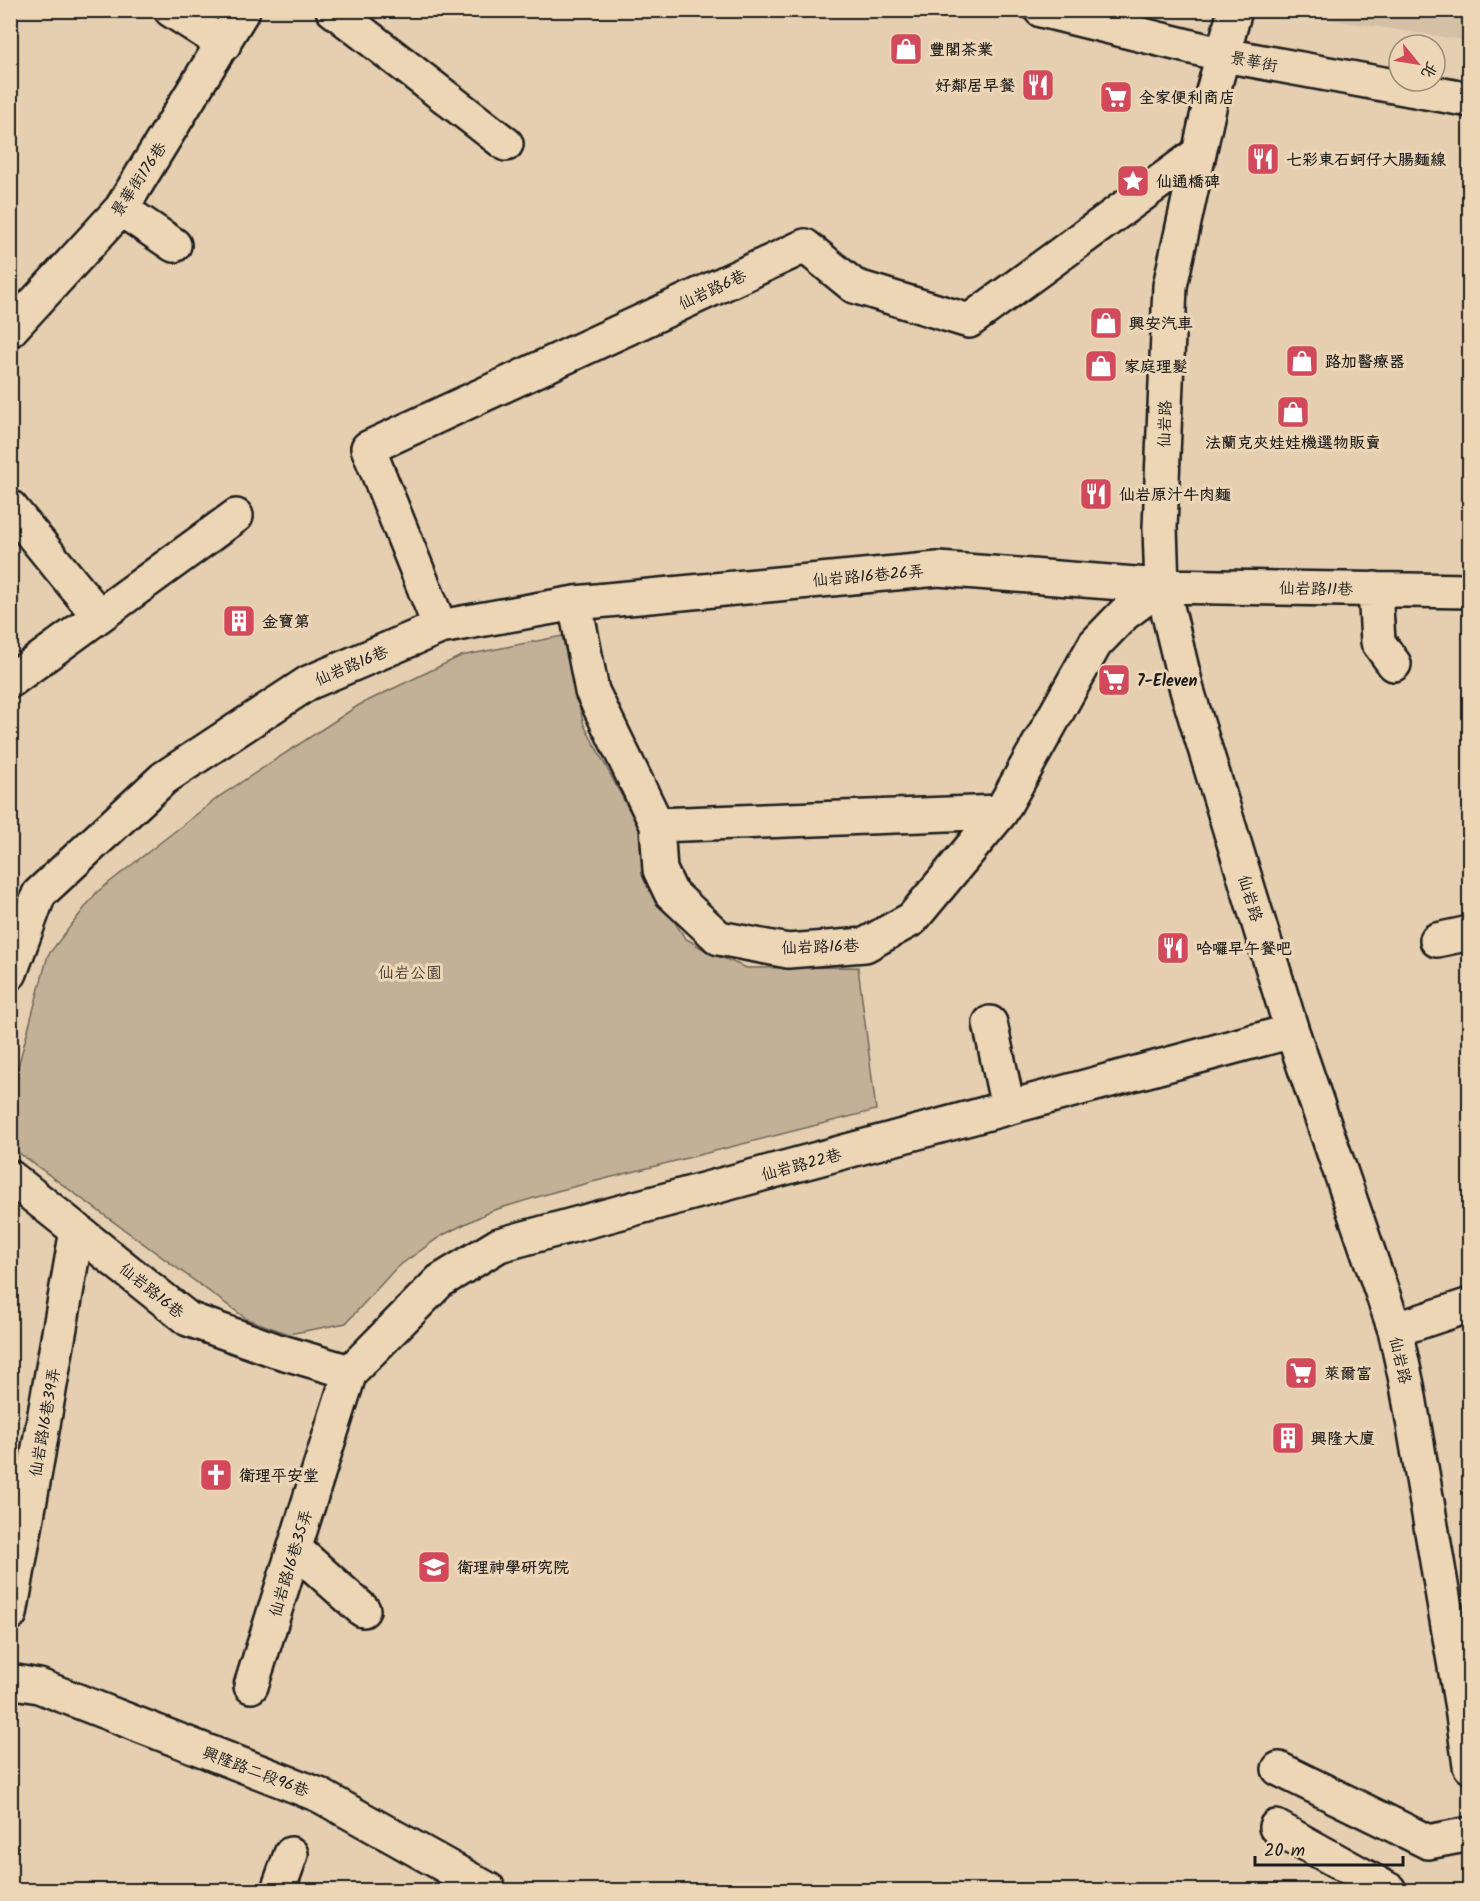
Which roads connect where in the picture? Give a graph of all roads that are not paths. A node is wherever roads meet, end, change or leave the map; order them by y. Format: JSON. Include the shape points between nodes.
{"nodes":[{"id":1,"x":171,"y":10,"type":"edge"},
{"id":2,"x":243,"y":10,"type":"edge"},
{"id":3,"x":333,"y":10,"type":"edge"},
{"id":4,"x":1041,"y":10,"type":"edge"},
{"id":5,"x":1235,"y":10,"type":"edge"},
{"id":6,"x":224,"y":44,"type":"junction"},
{"id":7,"x":1224,"y":55,"type":"junction"},
{"id":8,"x":1470,"y":100,"type":"edge"},
{"id":9,"x":506,"y":144,"type":"dead end"},
{"id":10,"x":1199,"y":153,"type":"junction"},
{"id":11,"x":121,"y":209,"type":"junction"},
{"id":12,"x":174,"y":244,"type":"dead end"},
{"id":13,"x":10,"y":330,"type":"edge"},
{"id":14,"x":10,"y":507,"type":"edge"},
{"id":15,"x":236,"y":516,"type":"dead end"},
{"id":16,"x":1162,"y":586,"type":"junction"},
{"id":17,"x":1375,"y":589,"type":"junction"},
{"id":18,"x":1470,"y":591,"type":"edge"},
{"id":19,"x":575,"y":603,"type":"junction"},
{"id":20,"x":99,"y":616,"type":"junction"},
{"id":21,"x":440,"y":627,"type":"junction"},
{"id":22,"x":1394,"y":664,"type":"dead end"},
{"id":23,"x":10,"y":681,"type":"edge"},
{"id":24,"x":1001,"y":812,"type":"junction"},
{"id":25,"x":657,"y":825,"type":"junction"},
{"id":26,"x":1470,"y":933,"type":"edge"},
{"id":27,"x":1437,"y":940,"type":"dead end"},
{"id":28,"x":10,"y":973,"type":"edge"},
{"id":29,"x":990,"y":1023,"type":"dead end"},
{"id":30,"x":1292,"y":1031,"type":"junction"},
{"id":31,"x":1008,"y":1107,"type":"junction"},
{"id":32,"x":10,"y":1177,"type":"edge"},
{"id":33,"x":77,"y":1230,"type":"junction"},
{"id":34,"x":1470,"y":1305,"type":"edge"},
{"id":35,"x":1395,"y":1330,"type":"junction"},
{"id":36,"x":350,"y":1372,"type":"junction"},
{"id":37,"x":295,"y":1548,"type":"junction"},
{"id":38,"x":363,"y":1610,"type":"dead end"},
{"id":39,"x":10,"y":1614,"type":"edge"},
{"id":40,"x":10,"y":1682,"type":"edge"},
{"id":41,"x":251,"y":1686,"type":"dead end"},
{"id":42,"x":1470,"y":1766,"type":"edge"},
{"id":43,"x":1280,"y":1769,"type":"dead end"},
{"id":44,"x":1276,"y":1827,"type":"dead end"},
{"id":45,"x":1470,"y":1834,"type":"edge"},
{"id":46,"x":291,"y":1854,"type":"dead end"},
{"id":47,"x":278,"y":1890,"type":"edge"},
{"id":48,"x":489,"y":1890,"type":"edge"},
{"id":49,"x":1389,"y":1890,"type":"edge"}],
"edges":[{"from":1,"to":6,"type":"street"},
{"from":2,"to":6,"type":"street","name":"景華街176巷"},
{"from":3,"to":9,"type":"street"},
{"from":4,"to":7,"type":"street","name":"景華街"},
{"from":5,"to":7,"type":"street","name":"仙岩路"},
{"from":6,"to":11,"type":"street","name":"景華街176巷"},
{"from":7,"to":8,"type":"street","name":"景華街"},
{"from":7,"to":10,"type":"street","name":"仙岩路"},
{"from":10,"to":16,"type":"street","name":"仙岩路","via":[[1170,286],[1160,516]]},
{"from":10,"to":21,"type":"street","name":"仙岩路6巷","via":[[969,321],[854,285],[805,246],[368,448]]},
{"from":11,"to":12,"type":"street"},
{"from":11,"to":13,"type":"street","name":"景華街176巷"},
{"from":14,"to":20,"type":"street"},
{"from":15,"to":20,"type":"street"},
{"from":16,"to":17,"type":"street","name":"仙岩路11巷"},
{"from":16,"to":19,"type":"street","name":"仙岩路16巷26弄","via":[[938,569]]},
{"from":16,"to":24,"type":"street","name":"仙岩路16巷","via":[[1124,614],[1095,644]]},
{"from":16,"to":30,"type":"street","name":"仙岩路","via":[[1187,690]]},
{"from":17,"to":18,"type":"street","name":"仙岩路11巷"},
{"from":17,"to":22,"type":"street","via":[[1378,642]]},
{"from":19,"to":21,"type":"street","name":"仙岩路16巷"},
{"from":19,"to":25,"type":"street","name":"仙岩路16巷","via":[[592,691]]},
{"from":20,"to":23,"type":"street"},
{"from":21,"to":28,"type":"street","name":"仙岩路16巷","via":[[308,683],[164,778],[39,894]]},
{"from":24,"to":25,"type":"street"},
{"from":24,"to":25,"type":"street","name":"仙岩路16巷","via":[[912,919],[865,945],[788,951],[719,938],[670,892],[660,870]]},
{"from":26,"to":27,"type":"street"},
{"from":29,"to":31,"type":"street"},
{"from":30,"to":31,"type":"street","name":"仙岩路22巷"},
{"from":30,"to":35,"type":"street","name":"仙岩路"},
{"from":31,"to":36,"type":"street","name":"仙岩路22巷","via":[[499,1245],[440,1281]]},
{"from":32,"to":33,"type":"street","name":"仙岩路16巷"},
{"from":33,"to":36,"type":"street","name":"仙岩路16巷","via":[[188,1319]]},
{"from":33,"to":39,"type":"street","name":"仙岩路16巷39弄"},
{"from":34,"to":35,"type":"street"},
{"from":35,"to":42,"type":"street","name":"仙岩路"},
{"from":36,"to":37,"type":"street","name":"仙岩路16巷35弄"},
{"from":37,"to":38,"type":"street"},
{"from":37,"to":41,"type":"street","name":"仙岩路16巷35弄"},
{"from":40,"to":48,"type":"street","name":"興隆路二段96巷","via":[[39,1686],[320,1796]]},
{"from":43,"to":45,"type":"street","via":[[1428,1842]]},
{"from":44,"to":49,"type":"street"},
{"from":46,"to":47,"type":"street"}]}
